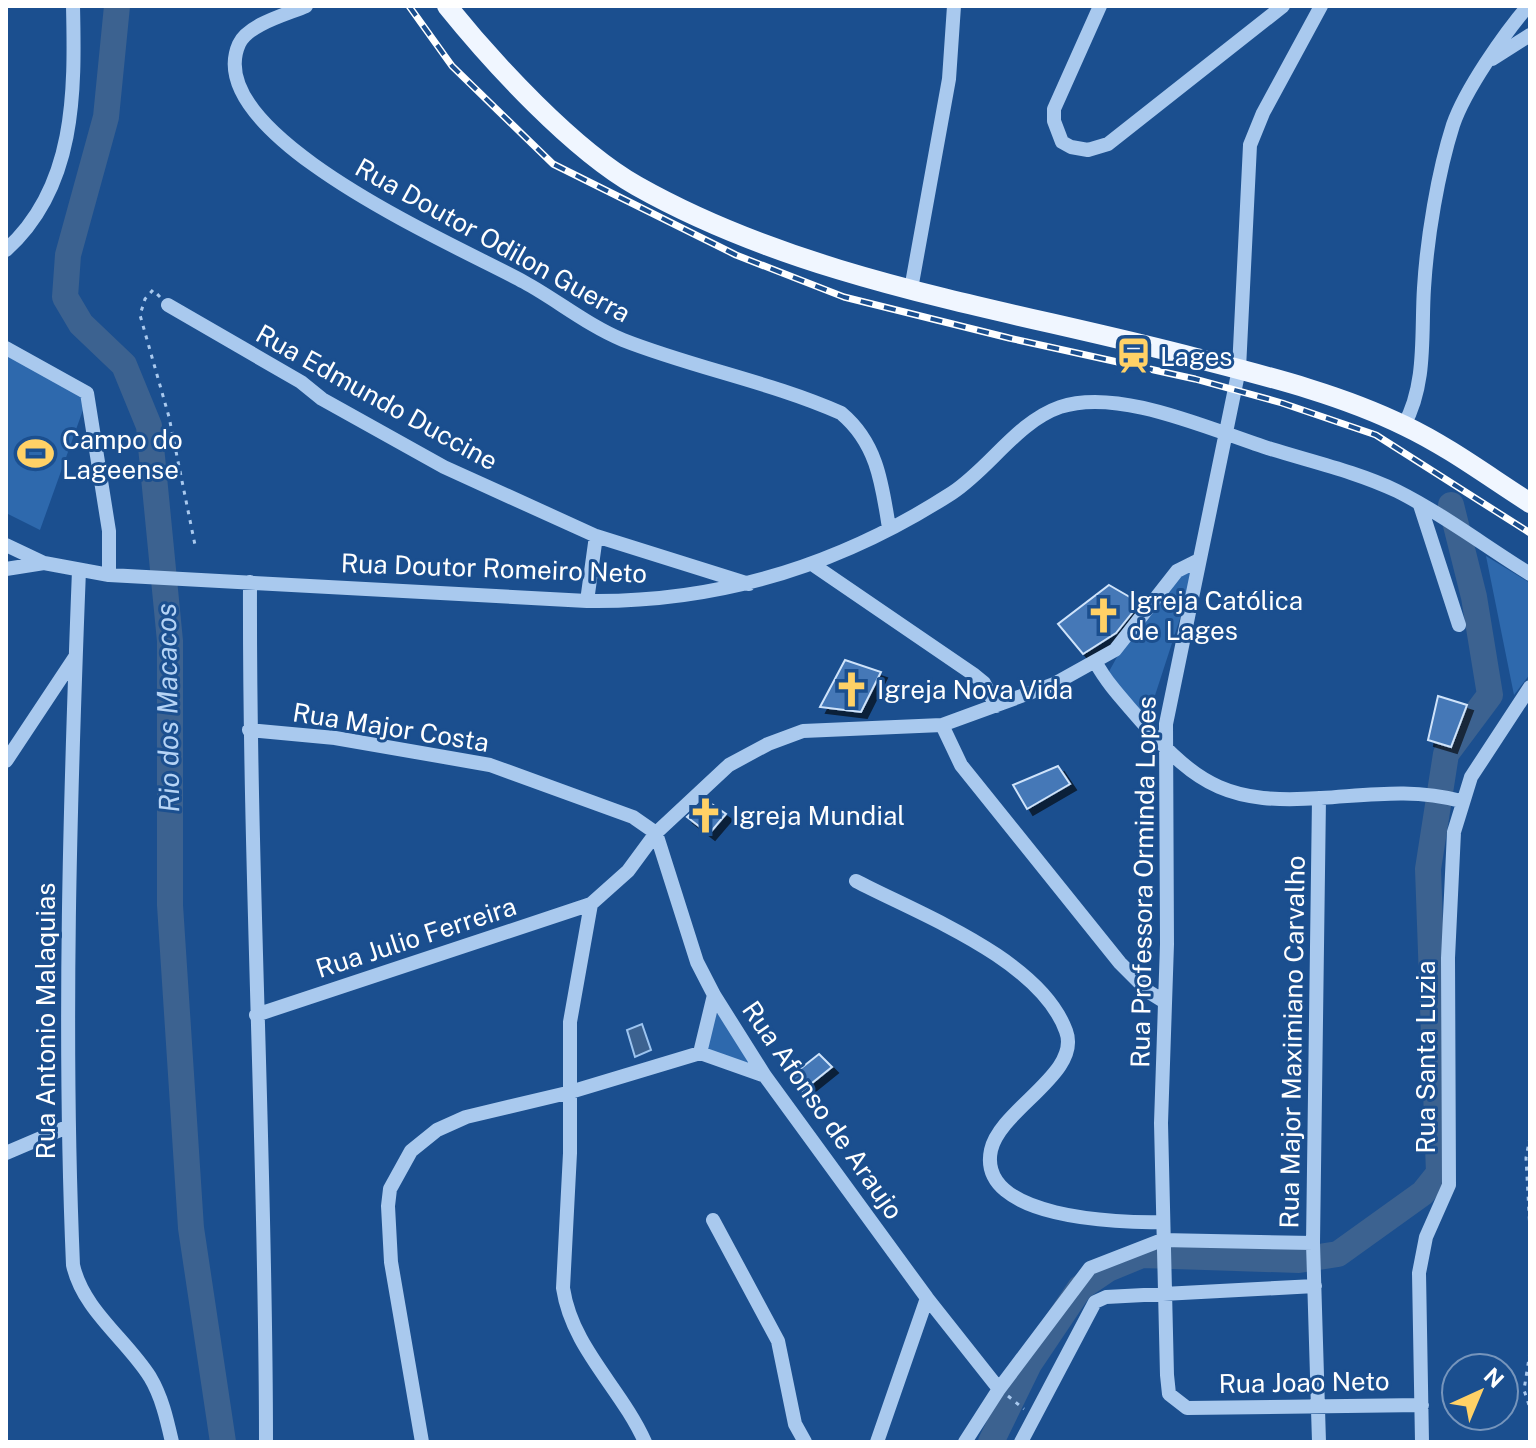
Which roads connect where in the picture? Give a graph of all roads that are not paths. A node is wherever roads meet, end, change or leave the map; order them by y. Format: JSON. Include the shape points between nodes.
{"nodes":[{"id":1,"x":73,"y":6,"type":"edge"},
{"id":2,"x":306,"y":6,"type":"edge"},
{"id":3,"x":447,"y":6,"type":"edge"},
{"id":4,"x":954,"y":6,"type":"edge"},
{"id":5,"x":1100,"y":6,"type":"edge"},
{"id":6,"x":1283,"y":6,"type":"edge"},
{"id":7,"x":1321,"y":6,"type":"edge"},
{"id":8,"x":1528,"y":6,"type":"edge"},
{"id":9,"x":1530,"y":35,"type":"edge"},
{"id":10,"x":1491,"y":59,"type":"junction"},
{"id":11,"x":6,"y":250,"type":"edge"},
{"id":12,"x":911,"y":289,"type":"junction"},
{"id":13,"x":168,"y":305,"type":"road end"},
{"id":14,"x":6,"y":348,"type":"edge"},
{"id":15,"x":1239,"y":369,"type":"junction"},
{"id":16,"x":1404,"y":425,"type":"junction"},
{"id":17,"x":1225,"y":434,"type":"junction"},
{"id":18,"x":1530,"y":503,"type":"edge"},
{"id":19,"x":1420,"y":505,"type":"junction"},
{"id":20,"x":889,"y":528,"type":"junction"},
{"id":21,"x":596,"y":536,"type":"junction"},
{"id":22,"x":6,"y":545,"type":"edge"},
{"id":23,"x":1199,"y":560,"type":"junction"},
{"id":24,"x":44,"y":563,"type":"junction"},
{"id":25,"x":812,"y":564,"type":"junction"},
{"id":26,"x":6,"y":569,"type":"edge"},
{"id":27,"x":79,"y":570,"type":"junction"},
{"id":28,"x":1530,"y":574,"type":"edge"},
{"id":29,"x":109,"y":575,"type":"junction"},
{"id":30,"x":250,"y":582,"type":"junction"},
{"id":31,"x":749,"y":585,"type":"junction"},
{"id":32,"x":587,"y":601,"type":"junction"},
{"id":33,"x":1459,"y":625,"type":"dead end"},
{"id":34,"x":75,"y":656,"type":"junction"},
{"id":35,"x":1096,"y":663,"type":"junction"},
{"id":36,"x":1530,"y":687,"type":"edge"},
{"id":37,"x":996,"y":706,"type":"junction"},
{"id":38,"x":942,"y":725,"type":"junction"},
{"id":39,"x":249,"y":730,"type":"junction"},
{"id":40,"x":1165,"y":749,"type":"junction"},
{"id":41,"x":6,"y":761,"type":"edge"},
{"id":42,"x":1319,"y":798,"type":"junction"},
{"id":43,"x":1456,"y":800,"type":"junction"},
{"id":44,"x":656,"y":833,"type":"junction"},
{"id":45,"x":856,"y":881,"type":"dead end"},
{"id":46,"x":591,"y":904,"type":"junction"},
{"id":47,"x":714,"y":995,"type":"junction"},
{"id":48,"x":1165,"y":1002,"type":"junction"},
{"id":49,"x":256,"y":1015,"type":"junction"},
{"id":50,"x":700,"y":1053,"type":"junction"},
{"id":51,"x":765,"y":1076,"type":"junction"},
{"id":52,"x":567,"y":1093,"type":"junction"},
{"id":53,"x":67,"y":1127,"type":"junction"},
{"id":54,"x":6,"y":1153,"type":"edge"},
{"id":55,"x":713,"y":1220,"type":"dead end"},
{"id":56,"x":1162,"y":1222,"type":"junction"},
{"id":57,"x":1162,"y":1245,"type":"junction"},
{"id":58,"x":1313,"y":1249,"type":"junction"},
{"id":59,"x":1315,"y":1279,"type":"junction"},
{"id":60,"x":1164,"y":1286,"type":"junction"},
{"id":61,"x":927,"y":1298,"type":"junction"},
{"id":62,"x":1002,"y":1391,"type":"junction"},
{"id":63,"x":1319,"y":1404,"type":"junction"},
{"id":64,"x":1422,"y":1405,"type":"junction"},
{"id":65,"x":1187,"y":1408,"type":"joint"},
{"id":66,"x":172,"y":1442,"type":"edge"},
{"id":67,"x":266,"y":1442,"type":"edge"},
{"id":68,"x":422,"y":1442,"type":"edge"},
{"id":69,"x":645,"y":1442,"type":"edge"},
{"id":70,"x":805,"y":1442,"type":"edge"},
{"id":71,"x":877,"y":1442,"type":"edge"},
{"id":72,"x":965,"y":1442,"type":"edge"},
{"id":73,"x":1021,"y":1442,"type":"edge"},
{"id":74,"x":1319,"y":1442,"type":"edge"},
{"id":75,"x":1422,"y":1442,"type":"edge"}],
"edges":[{"from":1,"to":11,"type":"street","via":[[67,143],[44,201]]},
{"from":2,"to":20,"type":"street","name":"Rua Doutor Odilon Guerra","via":[[249,32],[239,44],[237,81],[245,99],[281,140],[326,175],[603,330],[841,413],[874,455]]},
{"from":3,"to":12,"type":"main road","via":[[518,85],[635,185],[743,234]]},
{"from":4,"to":12,"type":"street","via":[[949,79]]},
{"from":5,"to":6,"type":"street","via":[[1054,109],[1062,142],[1081,150],[1108,144]]},
{"from":7,"to":15,"type":"street","via":[[1250,145]]},
{"from":8,"to":10,"type":"street"},
{"from":9,"to":10,"type":"street"},
{"from":10,"to":16,"type":"street","via":[[1453,125],[1426,266],[1419,389]]},
{"from":12,"to":15,"type":"main road"},
{"from":13,"to":21,"type":"street","name":"Rua Edmundo Duccine","via":[[444,467]]},
{"from":14,"to":29,"type":"street","via":[[87,393],[109,531]]},
{"from":15,"to":16,"type":"main road"},
{"from":15,"to":17,"type":"street"},
{"from":16,"to":18,"type":"main road"},
{"from":17,"to":19,"type":"street","name":"Rua Doutor Romeiro Neto","via":[[1376,482]]},
{"from":17,"to":20,"type":"street","name":"Rua Doutor Romeiro Neto","via":[[1129,406],[1062,406],[1040,416],[952,493]]},
{"from":17,"to":23,"type":"street","name":"Rua Professora Orminda Lopes"},
{"from":19,"to":28,"type":"street","name":"Rua Doutor Romeiro Neto"},
{"from":19,"to":33,"type":"street"},
{"from":20,"to":25,"type":"street","name":"Rua Doutor Romeiro Neto"},
{"from":21,"to":31,"type":"street","name":"Rua Edmundo Duccine"},
{"from":21,"to":32,"type":"street"},
{"from":22,"to":24,"type":"street"},
{"from":23,"to":35,"type":"street","via":[[1177,571],[1124,641]]},
{"from":23,"to":40,"type":"street","name":"Rua Professora Orminda Lopes","via":[[1172,683]]},
{"from":24,"to":26,"type":"street"},
{"from":24,"to":27,"type":"street","name":"Rua Doutor Romeiro Neto"},
{"from":25,"to":31,"type":"street","name":"Rua Doutor Romeiro Neto"},
{"from":25,"to":37,"type":"street","via":[[973,674]]},
{"from":27,"to":29,"type":"street","name":"Rua Doutor Romeiro Neto"},
{"from":27,"to":34,"type":"street","name":"Rua Antonio Malaquias"},
{"from":29,"to":30,"type":"street","name":"Rua Doutor Romeiro Neto"},
{"from":30,"to":32,"type":"street","name":"Rua Doutor Romeiro Neto"},
{"from":30,"to":39,"type":"street"},
{"from":31,"to":32,"type":"street","name":"Rua Doutor Romeiro Neto","via":[[653,599]]},
{"from":34,"to":41,"type":"street"},
{"from":34,"to":53,"type":"street","name":"Rua Antonio Malaquias"},
{"from":35,"to":37,"type":"street"},
{"from":35,"to":40,"type":"street"},
{"from":36,"to":43,"type":"street","name":"Rua Santa Luzia"},
{"from":37,"to":38,"type":"street"},
{"from":38,"to":44,"type":"street","via":[[829,727],[780,739],[729,765]]},
{"from":38,"to":48,"type":"street","via":[[961,765],[1070,901],[1134,979]]},
{"from":39,"to":44,"type":"street","name":"Rua Major Costa","via":[[335,738],[490,765],[624,813]]},
{"from":39,"to":49,"type":"street"},
{"from":40,"to":42,"type":"street","via":[[1198,777],[1228,793]]},
{"from":40,"to":48,"type":"street","name":"Rua Professora Orminda Lopes"},
{"from":42,"to":43,"type":"street","via":[[1400,791]]},
{"from":42,"to":58,"type":"street","name":"Rua Major Maximiano Carvalho"},
{"from":43,"to":64,"type":"street","name":"Rua Santa Luzia","via":[[1450,880],[1449,1185],[1421,1262]]},
{"from":44,"to":46,"type":"street","via":[[628,871]]},
{"from":44,"to":47,"type":"street","name":"Rua Afonso de Araujo","via":[[688,936]]},
{"from":45,"to":56,"type":"street","via":[[1011,966],[1048,1000],[1067,1032],[1068,1049],[1061,1065],[999,1131],[991,1150],[996,1182],[1038,1208],[1119,1223]]},
{"from":46,"to":49,"type":"street","name":"Rua Julio Ferreira"},
{"from":46,"to":52,"type":"street","via":[[570,1022]]},
{"from":47,"to":50,"type":"street"},
{"from":47,"to":51,"type":"street","name":"Rua Afonso de Araujo"},
{"from":48,"to":56,"type":"street","name":"Rua Professora Orminda Lopes"},
{"from":49,"to":67,"type":"street"},
{"from":50,"to":51,"type":"street"},
{"from":50,"to":52,"type":"street"},
{"from":51,"to":61,"type":"street","name":"Rua Afonso de Araujo"},
{"from":52,"to":68,"type":"street","via":[[466,1117],[437,1130],[411,1151],[390,1189],[391,1262]]},
{"from":52,"to":69,"type":"street","via":[[566,1308],[595,1366]]},
{"from":53,"to":54,"type":"street"},
{"from":53,"to":66,"type":"street","name":"Rua Antonio Malaquias","via":[[77,1284],[151,1379]]},
{"from":55,"to":70,"type":"street","via":[[778,1341],[795,1424]]},
{"from":56,"to":57,"type":"street","name":"Rua Professora Orminda Lopes"},
{"from":57,"to":58,"type":"street"},
{"from":57,"to":60,"type":"street","name":"Rua Professora Orminda Lopes"},
{"from":57,"to":62,"type":"street","via":[[1090,1268]]},
{"from":58,"to":59,"type":"street","name":"Rua Major Maximiano Carvalho"},
{"from":59,"to":60,"type":"street"},
{"from":59,"to":63,"type":"street","name":"Rua Major Maximiano Carvalho"},
{"from":60,"to":65,"type":"street","name":"Rua Professora Orminda Lopes","via":[[1169,1394]]},
{"from":60,"to":73,"type":"street","via":[[1095,1302]]},
{"from":61,"to":62,"type":"street","name":"Rua Afonso de Araujo"},
{"from":61,"to":71,"type":"street"},
{"from":62,"to":72,"type":"street"},
{"from":63,"to":64,"type":"street","name":"Rua Joao Neto"},
{"from":63,"to":65,"type":"street","name":"Rua Joao Neto"},
{"from":63,"to":74,"type":"street","name":"Rua Major Maximiano Carvalho"},
{"from":64,"to":75,"type":"street","name":"Rua Santa Luzia"}]}
